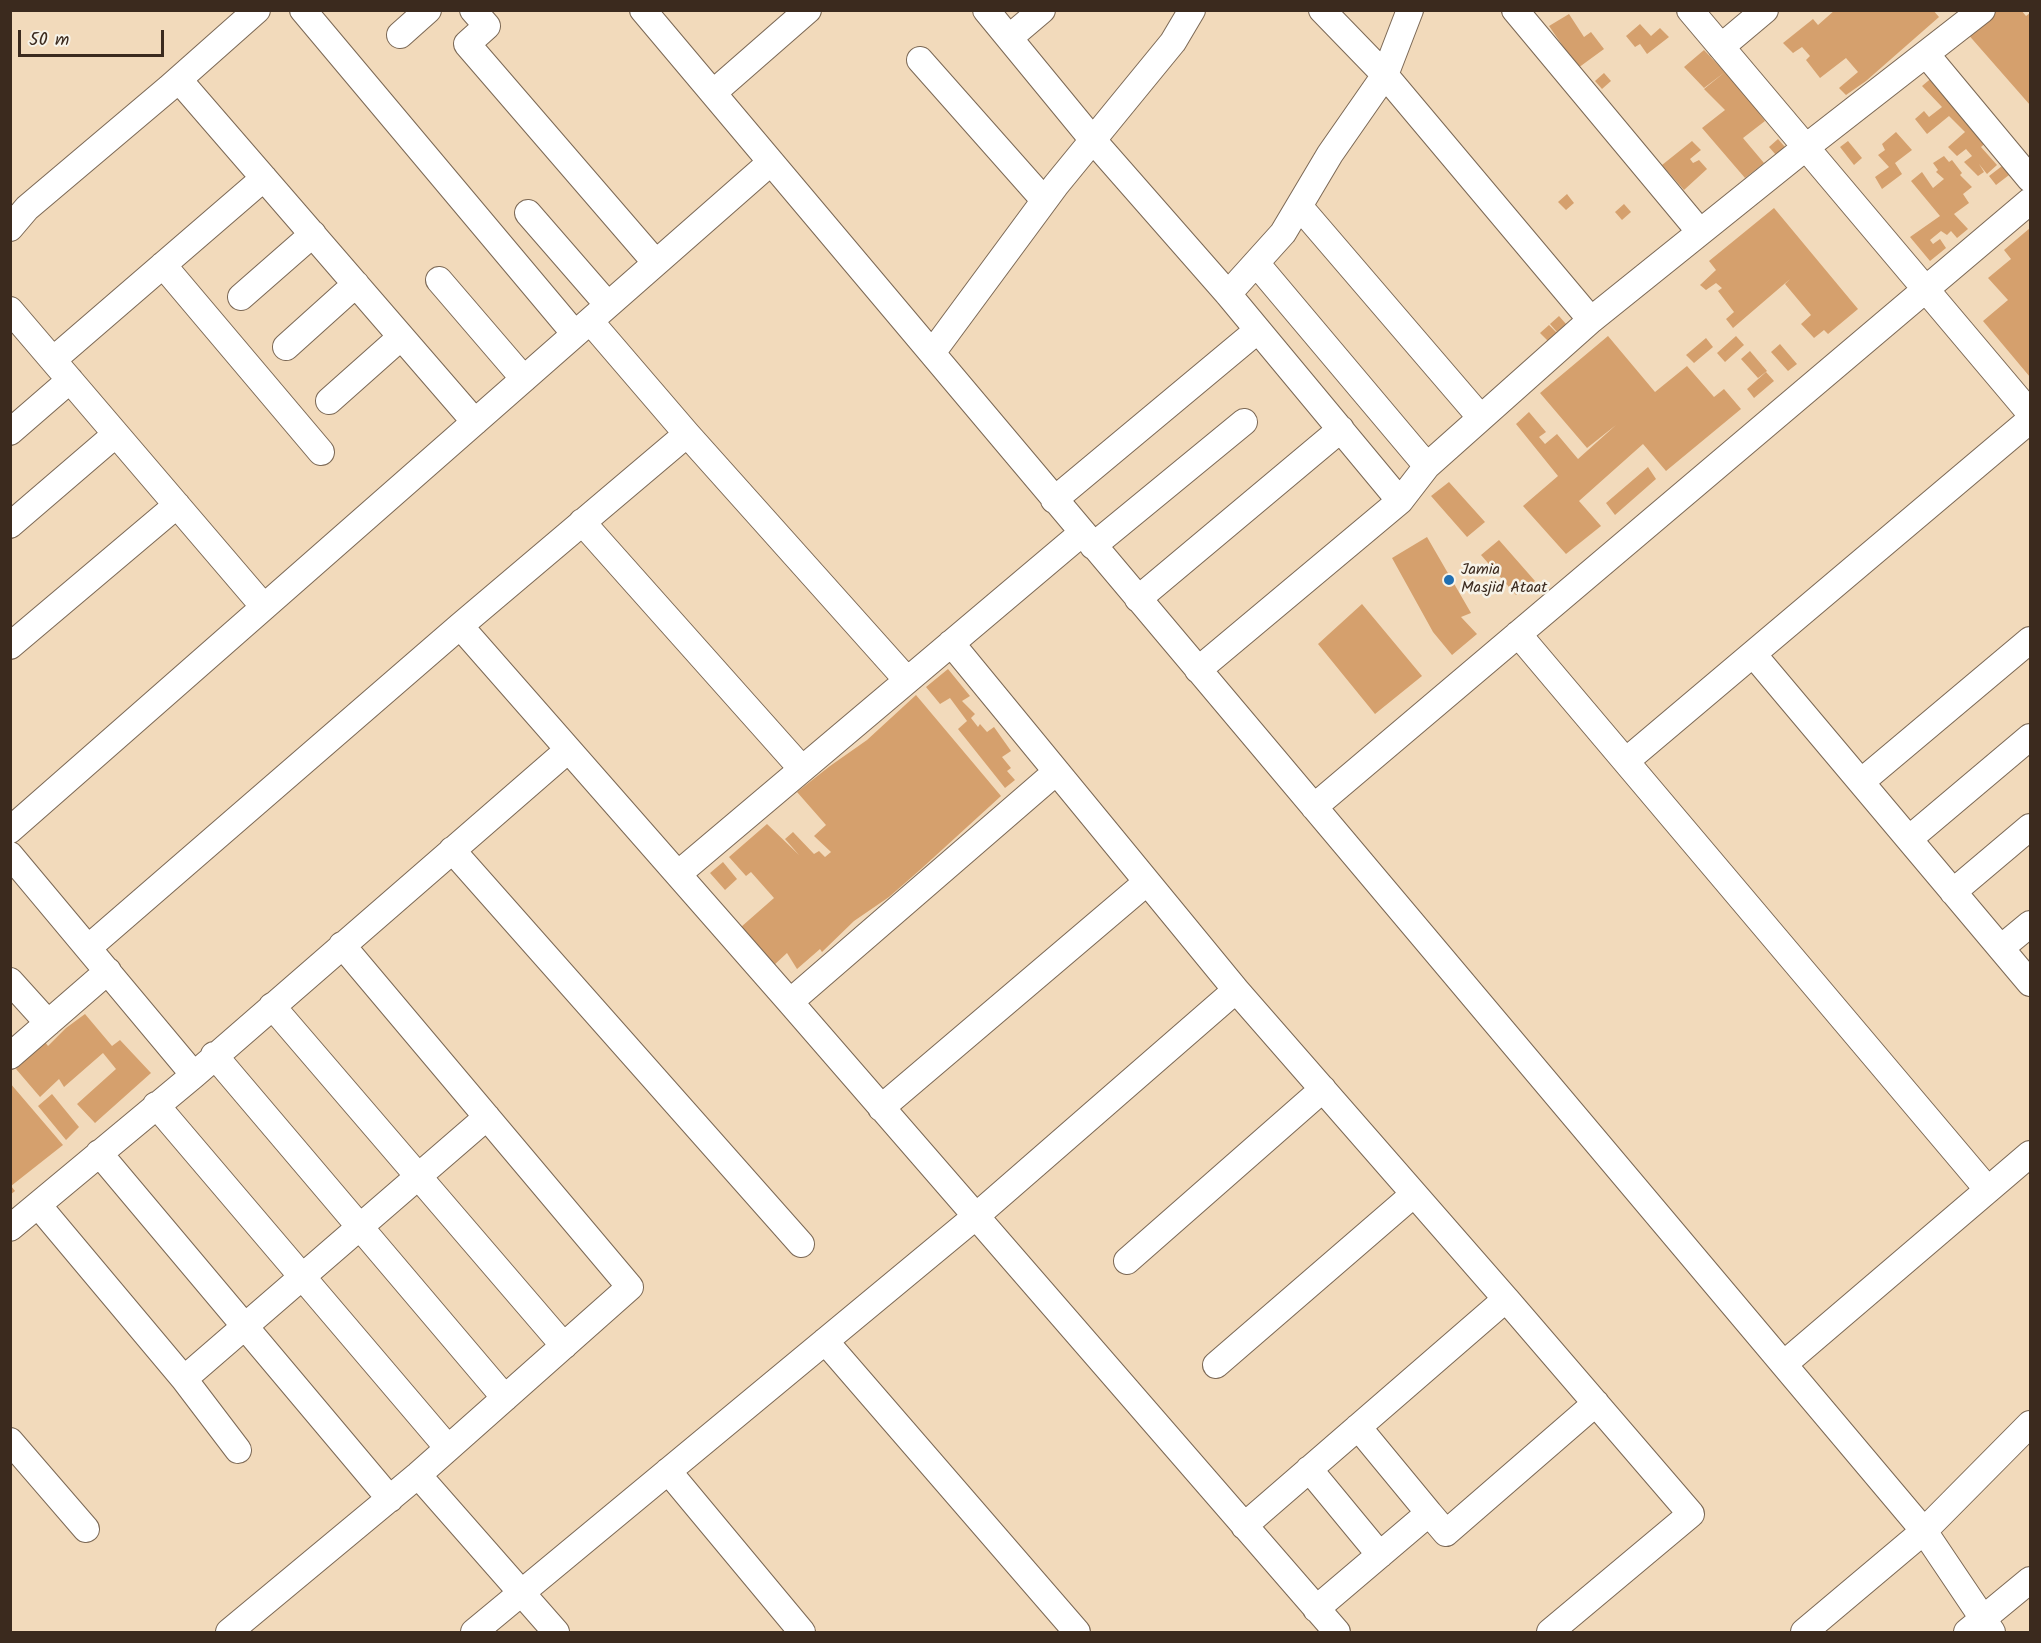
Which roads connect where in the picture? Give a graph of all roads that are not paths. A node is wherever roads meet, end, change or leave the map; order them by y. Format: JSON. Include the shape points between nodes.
{"nodes":[{"id":1,"x":257,"y":10,"type":"edge"},
{"id":2,"x":303,"y":10,"type":"edge"},
{"id":3,"x":428,"y":10,"type":"edge"},
{"id":4,"x":473,"y":10,"type":"edge"},
{"id":5,"x":643,"y":10,"type":"edge"},
{"id":6,"x":808,"y":10,"type":"edge"},
{"id":7,"x":986,"y":10,"type":"edge"},
{"id":8,"x":1042,"y":10,"type":"edge"},
{"id":9,"x":1192,"y":10,"type":"edge"},
{"id":10,"x":1322,"y":10,"type":"edge"},
{"id":11,"x":1410,"y":10,"type":"edge"},
{"id":12,"x":1515,"y":10,"type":"edge"},
{"id":13,"x":1690,"y":10,"type":"edge"},
{"id":14,"x":1765,"y":10,"type":"edge"},
{"id":15,"x":1982,"y":10,"type":"edge"},
{"id":16,"x":400,"y":35,"type":"dead end"},
{"id":17,"x":1009,"y":38,"type":"junction"},
{"id":18,"x":1721,"y":47,"type":"junction"},
{"id":19,"x":1926,"y":54,"type":"junction"},
{"id":20,"x":920,"y":60,"type":"dead end"},
{"id":21,"x":1385,"y":75,"type":"junction"},
{"id":22,"x":178,"y":80,"type":"junction"},
{"id":23,"x":713,"y":93,"type":"junction"},
{"id":24,"x":1092,"y":139,"type":"junction"},
{"id":25,"x":1805,"y":148,"type":"junction"},
{"id":26,"x":771,"y":162,"type":"junction"},
{"id":27,"x":264,"y":178,"type":"junction"},
{"id":28,"x":2031,"y":179,"type":"edge"},
{"id":29,"x":1044,"y":200,"type":"junction"},
{"id":30,"x":2031,"y":201,"type":"edge"},
{"id":31,"x":1299,"y":206,"type":"junction"},
{"id":32,"x":528,"y":213,"type":"dead end"},
{"id":33,"x":10,"y":228,"type":"edge"},
{"id":34,"x":1700,"y":232,"type":"junction"},
{"id":35,"x":313,"y":234,"type":"junction"},
{"id":36,"x":656,"y":263,"type":"junction"},
{"id":37,"x":1256,"y":263,"type":"junction"},
{"id":38,"x":163,"y":265,"type":"junction"},
{"id":39,"x":439,"y":280,"type":"dead end"},
{"id":40,"x":356,"y":284,"type":"junction"},
{"id":41,"x":1926,"y":289,"type":"junction"},
{"id":42,"x":1228,"y":294,"type":"junction"},
{"id":43,"x":241,"y":297,"type":"dead end"},
{"id":44,"x":13,"y":318,"type":"edge"},
{"id":45,"x":591,"y":320,"type":"junction"},
{"id":46,"x":1591,"y":320,"type":"junction"},
{"id":47,"x":1258,"y":330,"type":"junction"},
{"id":48,"x":401,"y":337,"type":"junction"},
{"id":49,"x":286,"y":347,"type":"dead end"},
{"id":50,"x":932,"y":353,"type":"junction"},
{"id":51,"x":53,"y":360,"type":"junction"},
{"id":52,"x":524,"y":379,"type":"junction"},
{"id":53,"x":70,"y":380,"type":"junction"},
{"id":54,"x":329,"y":401,"type":"dead end"},
{"id":55,"x":2031,"y":412,"type":"edge"},
{"id":56,"x":1481,"y":418,"type":"junction"},
{"id":57,"x":2031,"y":420,"type":"edge"},
{"id":58,"x":475,"y":422,"type":"junction"},
{"id":59,"x":1244,"y":422,"type":"dead end"},
{"id":60,"x":1341,"y":429,"type":"junction"},
{"id":61,"x":10,"y":432,"type":"edge"},
{"id":62,"x":116,"y":434,"type":"junction"},
{"id":63,"x":687,"y":434,"type":"junction"},
{"id":64,"x":321,"y":452,"type":"dead end"},
{"id":65,"x":1427,"y":466,"type":"junction"},
{"id":66,"x":1054,"y":500,"type":"junction"},
{"id":67,"x":1400,"y":501,"type":"junction"},
{"id":68,"x":177,"y":505,"type":"junction"},
{"id":69,"x":582,"y":522,"type":"junction"},
{"id":70,"x":10,"y":525,"type":"edge"},
{"id":71,"x":1087,"y":540,"type":"junction"},
{"id":72,"x":1138,"y":599,"type":"junction"},
{"id":73,"x":264,"y":607,"type":"junction"},
{"id":74,"x":460,"y":626,"type":"junction"},
{"id":75,"x":1518,"y":634,"type":"junction"},
{"id":76,"x":2031,"y":640,"type":"edge"},
{"id":77,"x":951,"y":643,"type":"junction"},
{"id":78,"x":10,"y":646,"type":"edge"},
{"id":79,"x":1753,"y":654,"type":"junction"},
{"id":80,"x":1198,"y":670,"type":"junction"},
{"id":81,"x":907,"y":680,"type":"junction"},
{"id":82,"x":2031,"y":737,"type":"edge"},
{"id":83,"x":568,"y":750,"type":"junction"},
{"id":84,"x":1626,"y":761,"type":"junction"},
{"id":85,"x":802,"y":769,"type":"junction"},
{"id":86,"x":1056,"y":772,"type":"junction"},
{"id":87,"x":1861,"y":783,"type":"junction"},
{"id":88,"x":1314,"y":807,"type":"junction"},
{"id":89,"x":2031,"y":827,"type":"edge"},
{"id":90,"x":10,"y":830,"type":"edge"},
{"id":91,"x":1909,"y":839,"type":"junction"},
{"id":92,"x":452,"y":850,"type":"junction"},
{"id":93,"x":10,"y":855,"type":"edge"},
{"id":94,"x":678,"y":874,"type":"junction"},
{"id":95,"x":1147,"y":882,"type":"junction"},
{"id":96,"x":1953,"y":892,"type":"junction"},
{"id":97,"x":2031,"y":924,"type":"edge"},
{"id":98,"x":342,"y":945,"type":"junction"},
{"id":99,"x":88,"y":948,"type":"junction"},
{"id":100,"x":2001,"y":948,"type":"junction"},
{"id":101,"x":108,"y":971,"type":"junction"},
{"id":102,"x":10,"y":981,"type":"edge"},
{"id":103,"x":2031,"y":983,"type":"edge"},
{"id":104,"x":1236,"y":990,"type":"junction"},
{"id":105,"x":790,"y":1002,"type":"junction"},
{"id":106,"x":272,"y":1006,"type":"junction"},
{"id":107,"x":48,"y":1023,"type":"junction"},
{"id":108,"x":214,"y":1055,"type":"junction"},
{"id":109,"x":10,"y":1056,"type":"edge"},
{"id":110,"x":194,"y":1075,"type":"junction"},
{"id":111,"x":1323,"y":1089,"type":"junction"},
{"id":112,"x":156,"y":1105,"type":"junction"},
{"id":113,"x":881,"y":1108,"type":"junction"},
{"id":114,"x":487,"y":1117,"type":"junction"},
{"id":115,"x":99,"y":1153,"type":"junction"},
{"id":116,"x":2031,"y":1154,"type":"edge"},
{"id":117,"x":418,"y":1176,"type":"junction"},
{"id":118,"x":1988,"y":1190,"type":"junction"},
{"id":119,"x":1414,"y":1194,"type":"junction"},
{"id":120,"x":38,"y":1205,"type":"junction"},
{"id":121,"x":975,"y":1217,"type":"junction"},
{"id":122,"x":360,"y":1227,"type":"junction"},
{"id":123,"x":10,"y":1228,"type":"edge"},
{"id":124,"x":801,"y":1244,"type":"dead end"},
{"id":125,"x":1127,"y":1261,"type":"dead end"},
{"id":126,"x":302,"y":1276,"type":"junction"},
{"id":127,"x":1506,"y":1299,"type":"junction"},
{"id":128,"x":244,"y":1326,"type":"junction"},
{"id":129,"x":825,"y":1341,"type":"junction"},
{"id":130,"x":564,"y":1346,"type":"junction"},
{"id":131,"x":1784,"y":1364,"type":"junction"},
{"id":132,"x":1216,"y":1365,"type":"dead end"},
{"id":133,"x":184,"y":1378,"type":"junction"},
{"id":134,"x":505,"y":1398,"type":"junction"},
{"id":135,"x":1596,"y":1403,"type":"junction"},
{"id":136,"x":2031,"y":1424,"type":"edge"},
{"id":137,"x":1358,"y":1427,"type":"junction"},
{"id":138,"x":10,"y":1441,"type":"edge"},
{"id":139,"x":448,"y":1448,"type":"junction"},
{"id":140,"x":238,"y":1450,"type":"dead end"},
{"id":141,"x":1309,"y":1469,"type":"junction"},
{"id":142,"x":668,"y":1472,"type":"junction"},
{"id":143,"x":418,"y":1475,"type":"junction"},
{"id":144,"x":390,"y":1499,"type":"junction"},
{"id":145,"x":1429,"y":1513,"type":"junction"},
{"id":146,"x":1244,"y":1526,"type":"junction"},
{"id":147,"x":86,"y":1529,"type":"dead end"},
{"id":148,"x":1924,"y":1531,"type":"junction"},
{"id":149,"x":1380,"y":1555,"type":"junction"},
{"id":150,"x":2031,"y":1580,"type":"edge"},
{"id":151,"x":522,"y":1592,"type":"junction"},
{"id":152,"x":1316,"y":1609,"type":"junction"},
{"id":153,"x":1981,"y":1628,"type":"edge"},
{"id":154,"x":229,"y":1632,"type":"edge"},
{"id":155,"x":474,"y":1632,"type":"edge"},
{"id":156,"x":556,"y":1632,"type":"edge"},
{"id":157,"x":802,"y":1632,"type":"edge"},
{"id":158,"x":1077,"y":1632,"type":"edge"},
{"id":159,"x":1337,"y":1632,"type":"edge"},
{"id":160,"x":1550,"y":1632,"type":"edge"},
{"id":161,"x":1804,"y":1632,"type":"edge"}],
"edges":[{"from":1,"to":22,"type":"street"},
{"from":2,"to":45,"type":"street"},
{"from":3,"to":16,"type":"street"},
{"from":4,"to":36,"type":"street","via":[[487,26],[467,44]]},
{"from":5,"to":23,"type":"street"},
{"from":6,"to":23,"type":"street"},
{"from":7,"to":17,"type":"street"},
{"from":8,"to":17,"type":"street"},
{"from":9,"to":24,"type":"street","via":[[1173,42]]},
{"from":10,"to":21,"type":"street"},
{"from":11,"to":21,"type":"street"},
{"from":12,"to":34,"type":"street"},
{"from":13,"to":18,"type":"street"},
{"from":14,"to":18,"type":"street"},
{"from":15,"to":19,"type":"street"},
{"from":17,"to":24,"type":"street"},
{"from":18,"to":25,"type":"street"},
{"from":19,"to":25,"type":"street"},
{"from":19,"to":28,"type":"street"},
{"from":20,"to":29,"type":"street"},
{"from":21,"to":31,"type":"street"},
{"from":21,"to":46,"type":"street"},
{"from":22,"to":27,"type":"street"},
{"from":22,"to":33,"type":"street","via":[[27,208]]},
{"from":23,"to":26,"type":"street"},
{"from":24,"to":29,"type":"street"},
{"from":24,"to":42,"type":"street"},
{"from":25,"to":34,"type":"street"},
{"from":25,"to":41,"type":"street"},
{"from":26,"to":36,"type":"street"},
{"from":26,"to":50,"type":"street"},
{"from":27,"to":35,"type":"street"},
{"from":27,"to":38,"type":"street"},
{"from":29,"to":50,"type":"street"},
{"from":30,"to":41,"type":"street"},
{"from":31,"to":37,"type":"street","via":[[1283,233]]},
{"from":31,"to":56,"type":"street"},
{"from":32,"to":45,"type":"street"},
{"from":34,"to":46,"type":"street"},
{"from":35,"to":40,"type":"street"},
{"from":35,"to":43,"type":"street"},
{"from":36,"to":45,"type":"street"},
{"from":37,"to":42,"type":"street"},
{"from":37,"to":65,"type":"street"},
{"from":38,"to":51,"type":"street"},
{"from":38,"to":64,"type":"street"},
{"from":39,"to":52,"type":"street"},
{"from":40,"to":48,"type":"street"},
{"from":40,"to":49,"type":"street"},
{"from":41,"to":55,"type":"street"},
{"from":41,"to":75,"type":"street"},
{"from":42,"to":47,"type":"street"},
{"from":44,"to":51,"type":"street"},
{"from":45,"to":52,"type":"street"},
{"from":45,"to":63,"type":"street"},
{"from":46,"to":56,"type":"street"},
{"from":47,"to":60,"type":"street"},
{"from":47,"to":66,"type":"street"},
{"from":48,"to":54,"type":"street"},
{"from":48,"to":58,"type":"street"},
{"from":50,"to":66,"type":"street"},
{"from":51,"to":53,"type":"street"},
{"from":52,"to":58,"type":"street"},
{"from":53,"to":61,"type":"street"},
{"from":53,"to":62,"type":"street"},
{"from":56,"to":65,"type":"street"},
{"from":57,"to":79,"type":"street"},
{"from":58,"to":73,"type":"street"},
{"from":59,"to":71,"type":"street"},
{"from":60,"to":67,"type":"street"},
{"from":60,"to":72,"type":"street"},
{"from":62,"to":68,"type":"street"},
{"from":62,"to":70,"type":"street"},
{"from":63,"to":69,"type":"street"},
{"from":63,"to":81,"type":"street"},
{"from":65,"to":67,"type":"street"},
{"from":66,"to":71,"type":"street"},
{"from":67,"to":80,"type":"street"},
{"from":68,"to":73,"type":"street"},
{"from":68,"to":78,"type":"street"},
{"from":69,"to":74,"type":"street"},
{"from":69,"to":85,"type":"street"},
{"from":71,"to":72,"type":"street"},
{"from":71,"to":77,"type":"street"},
{"from":72,"to":80,"type":"street"},
{"from":73,"to":90,"type":"street"},
{"from":74,"to":83,"type":"street"},
{"from":74,"to":99,"type":"street"},
{"from":75,"to":84,"type":"street"},
{"from":75,"to":88,"type":"street"},
{"from":76,"to":87,"type":"street"},
{"from":77,"to":81,"type":"street"},
{"from":77,"to":86,"type":"street"},
{"from":79,"to":84,"type":"street"},
{"from":79,"to":87,"type":"street"},
{"from":80,"to":88,"type":"street"},
{"from":81,"to":85,"type":"street"},
{"from":82,"to":91,"type":"street"},
{"from":83,"to":92,"type":"street"},
{"from":83,"to":94,"type":"street"},
{"from":84,"to":118,"type":"street"},
{"from":85,"to":94,"type":"street"},
{"from":86,"to":95,"type":"street"},
{"from":86,"to":105,"type":"street"},
{"from":87,"to":91,"type":"street"},
{"from":88,"to":131,"type":"street"},
{"from":89,"to":96,"type":"street"},
{"from":91,"to":96,"type":"street"},
{"from":92,"to":98,"type":"street"},
{"from":92,"to":124,"type":"street"},
{"from":93,"to":99,"type":"street"},
{"from":94,"to":105,"type":"street"},
{"from":95,"to":104,"type":"street"},
{"from":95,"to":113,"type":"street"},
{"from":96,"to":100,"type":"street"},
{"from":97,"to":100,"type":"street"},
{"from":98,"to":106,"type":"street"},
{"from":98,"to":114,"type":"street"},
{"from":99,"to":101,"type":"street"},
{"from":100,"to":103,"type":"street"},
{"from":101,"to":107,"type":"street"},
{"from":101,"to":110,"type":"street"},
{"from":102,"to":107,"type":"street"},
{"from":104,"to":111,"type":"street"},
{"from":104,"to":121,"type":"street"},
{"from":105,"to":113,"type":"street"},
{"from":106,"to":108,"type":"street"},
{"from":106,"to":117,"type":"street"},
{"from":107,"to":109,"type":"street"},
{"from":108,"to":110,"type":"street"},
{"from":108,"to":122,"type":"street"},
{"from":110,"to":112,"type":"street"},
{"from":111,"to":119,"type":"street"},
{"from":111,"to":125,"type":"street"},
{"from":112,"to":115,"type":"street"},
{"from":112,"to":126,"type":"street"},
{"from":113,"to":121,"type":"street"},
{"from":114,"to":117,"type":"street"},
{"from":114,"to":130,"type":"street","via":[[630,1287]]},
{"from":115,"to":120,"type":"street"},
{"from":115,"to":128,"type":"street"},
{"from":116,"to":118,"type":"street"},
{"from":117,"to":122,"type":"street"},
{"from":117,"to":130,"type":"street"},
{"from":118,"to":131,"type":"street"},
{"from":119,"to":127,"type":"street"},
{"from":119,"to":132,"type":"street"},
{"from":120,"to":123,"type":"street"},
{"from":120,"to":133,"type":"street"},
{"from":121,"to":129,"type":"street"},
{"from":121,"to":146,"type":"street"},
{"from":122,"to":126,"type":"street"},
{"from":122,"to":134,"type":"street"},
{"from":126,"to":128,"type":"street"},
{"from":126,"to":139,"type":"street"},
{"from":127,"to":135,"type":"street"},
{"from":127,"to":137,"type":"street"},
{"from":128,"to":133,"type":"street"},
{"from":128,"to":144,"type":"street"},
{"from":129,"to":142,"type":"street"},
{"from":129,"to":158,"type":"street"},
{"from":130,"to":134,"type":"street"},
{"from":131,"to":148,"type":"street"},
{"from":133,"to":140,"type":"street"},
{"from":134,"to":139,"type":"street"},
{"from":135,"to":145,"type":"street","via":[[1446,1533]]},
{"from":135,"to":160,"type":"street","via":[[1690,1514]]},
{"from":136,"to":148,"type":"street"},
{"from":137,"to":141,"type":"street"},
{"from":137,"to":145,"type":"street"},
{"from":138,"to":147,"type":"street"},
{"from":139,"to":143,"type":"street"},
{"from":141,"to":146,"type":"street"},
{"from":141,"to":149,"type":"street"},
{"from":142,"to":151,"type":"street"},
{"from":142,"to":157,"type":"street"},
{"from":143,"to":144,"type":"street"},
{"from":143,"to":151,"type":"street"},
{"from":144,"to":154,"type":"street"},
{"from":145,"to":149,"type":"street"},
{"from":146,"to":152,"type":"street"},
{"from":148,"to":153,"type":"street"},
{"from":148,"to":161,"type":"street"},
{"from":149,"to":152,"type":"street"},
{"from":150,"to":153,"type":"street"},
{"from":151,"to":155,"type":"street"},
{"from":151,"to":156,"type":"street"},
{"from":152,"to":159,"type":"street"}]}
